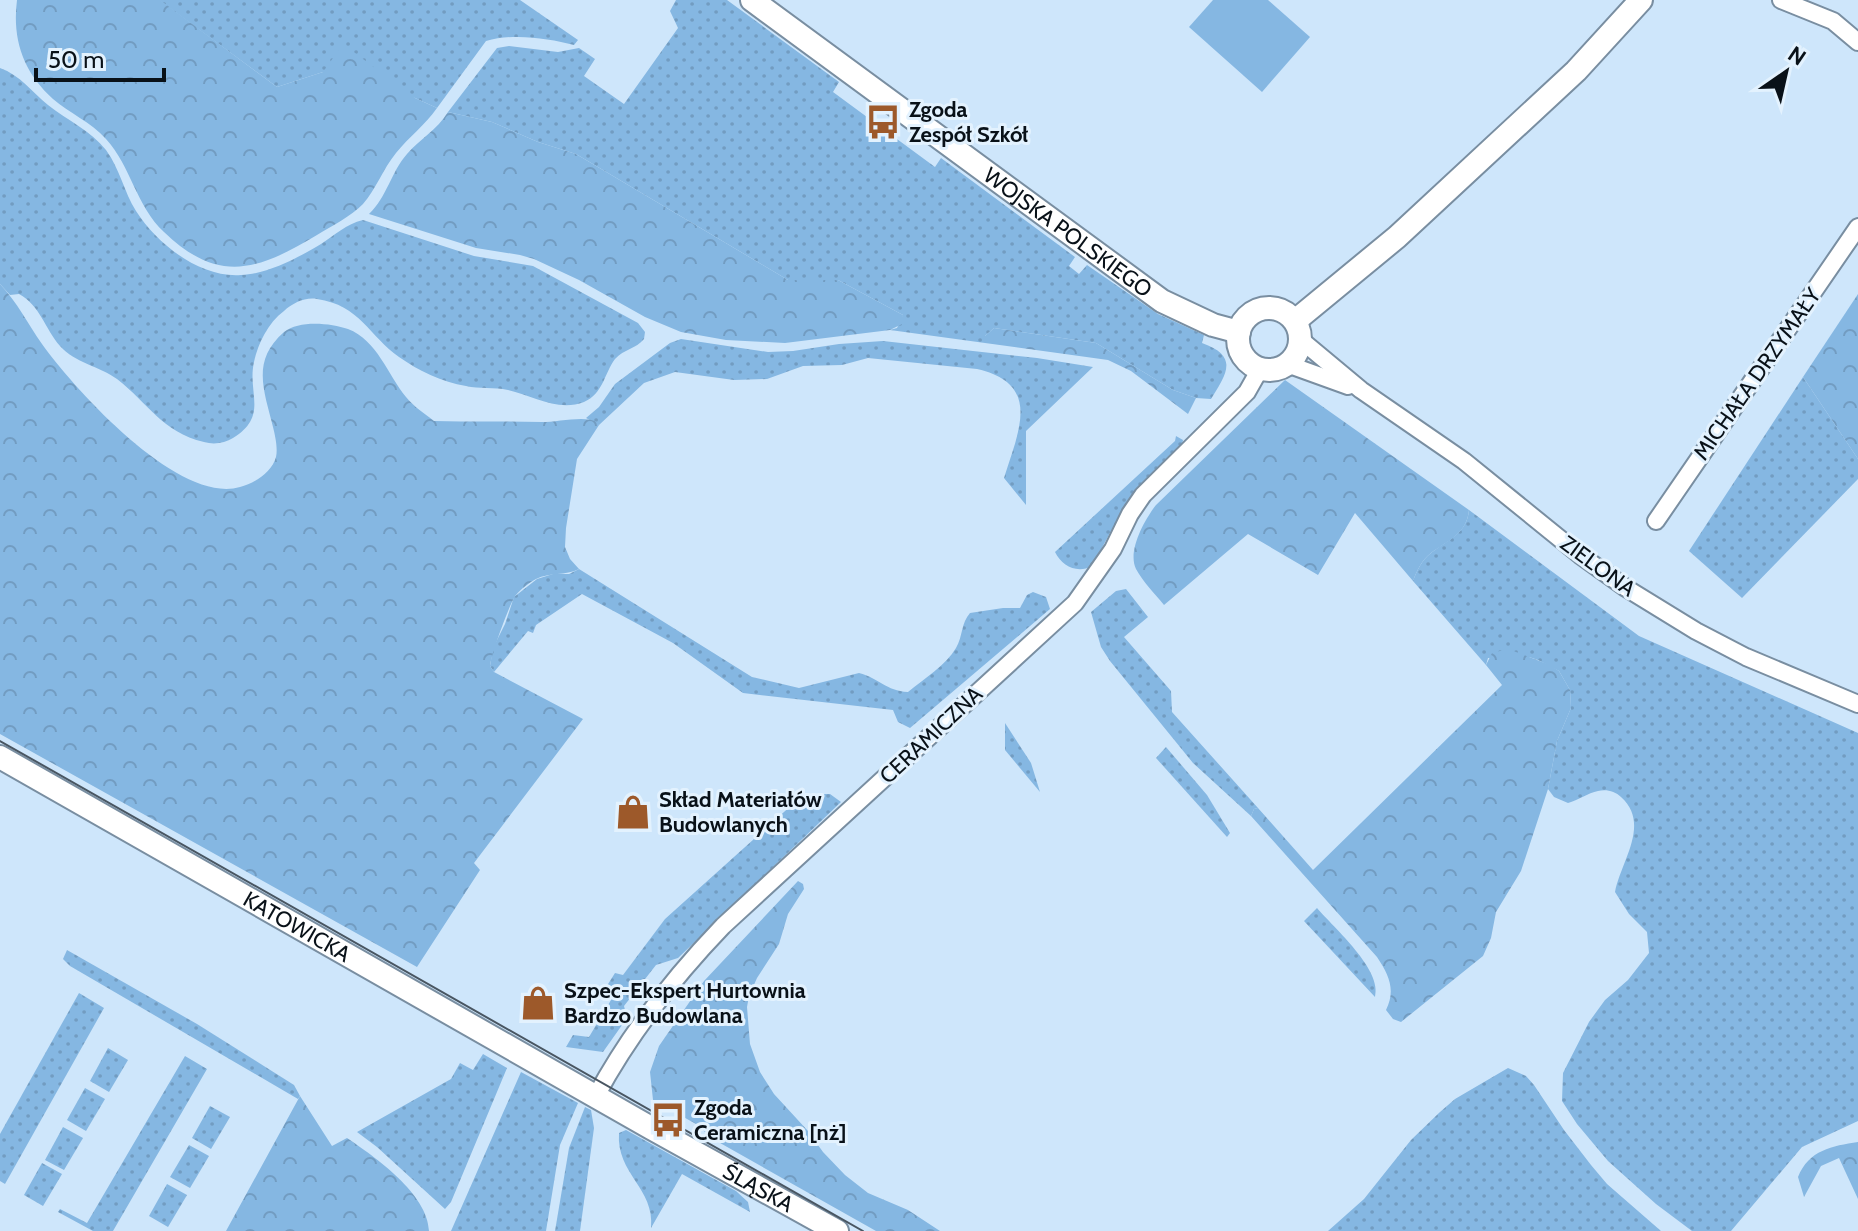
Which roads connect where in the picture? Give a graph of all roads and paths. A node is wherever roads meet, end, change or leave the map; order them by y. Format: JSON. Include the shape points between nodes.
{"nodes":[{"id":1,"x":752,"y":0,"type":"edge"},
{"id":2,"x":1641,"y":0,"type":"edge"},
{"id":3,"x":1781,"y":0,"type":"edge"},
{"id":4,"x":1858,"y":42,"type":"edge"},
{"id":5,"x":1858,"y":227,"type":"edge"},
{"id":6,"x":1298,"y":331,"type":"junction"},
{"id":7,"x":1239,"y":332,"type":"junction"},
{"id":8,"x":1287,"y":364,"type":"junction"},
{"id":9,"x":1260,"y":369,"type":"junction"},
{"id":10,"x":1361,"y":390,"type":"junction"},
{"id":11,"x":1656,"y":521,"type":"dead end"},
{"id":12,"x":1858,"y":704,"type":"edge"},
{"id":13,"x":0,"y":757,"type":"edge"},
{"id":14,"x":596,"y":1096,"type":"junction"},
{"id":15,"x":837,"y":1231,"type":"edge"}],
"edges":[{"from":1,"to":7,"type":"street","name":"WOJSKA POLSKIEGO","via":[[1162,301]]},
{"from":2,"to":6,"type":"street","via":[[1576,71]]},
{"from":3,"to":4,"type":"street","via":[[1833,21]]},
{"from":5,"to":11,"type":"street","name":"MICHAŁA DRZYMAŁY"},
{"from":6,"to":7,"type":"street","via":[[1280,311],[1263,309],[1248,317]]},
{"from":6,"to":8,"type":"street","via":[[1296,354]]},
{"from":6,"to":10,"type":"street","name":"ZIELONA"},
{"from":7,"to":9,"type":"street","via":[[1240,349]]},
{"from":8,"to":9,"type":"street"},
{"from":8,"to":10,"type":"street","name":"ZIELONA"},
{"from":9,"to":14,"type":"street","name":"CERAMICZNA","via":[[1247,392],[1143,495],[1075,603],[693,957],[641,1024]]},
{"from":10,"to":12,"type":"street","name":"ZIELONA","via":[[1464,461],[1580,555],[1655,607],[1746,657]]},
{"from":13,"to":14,"type":"street","name":"KATOWICKA"},
{"from":14,"to":15,"type":"street","name":"ŚLĄSKA"}]}
